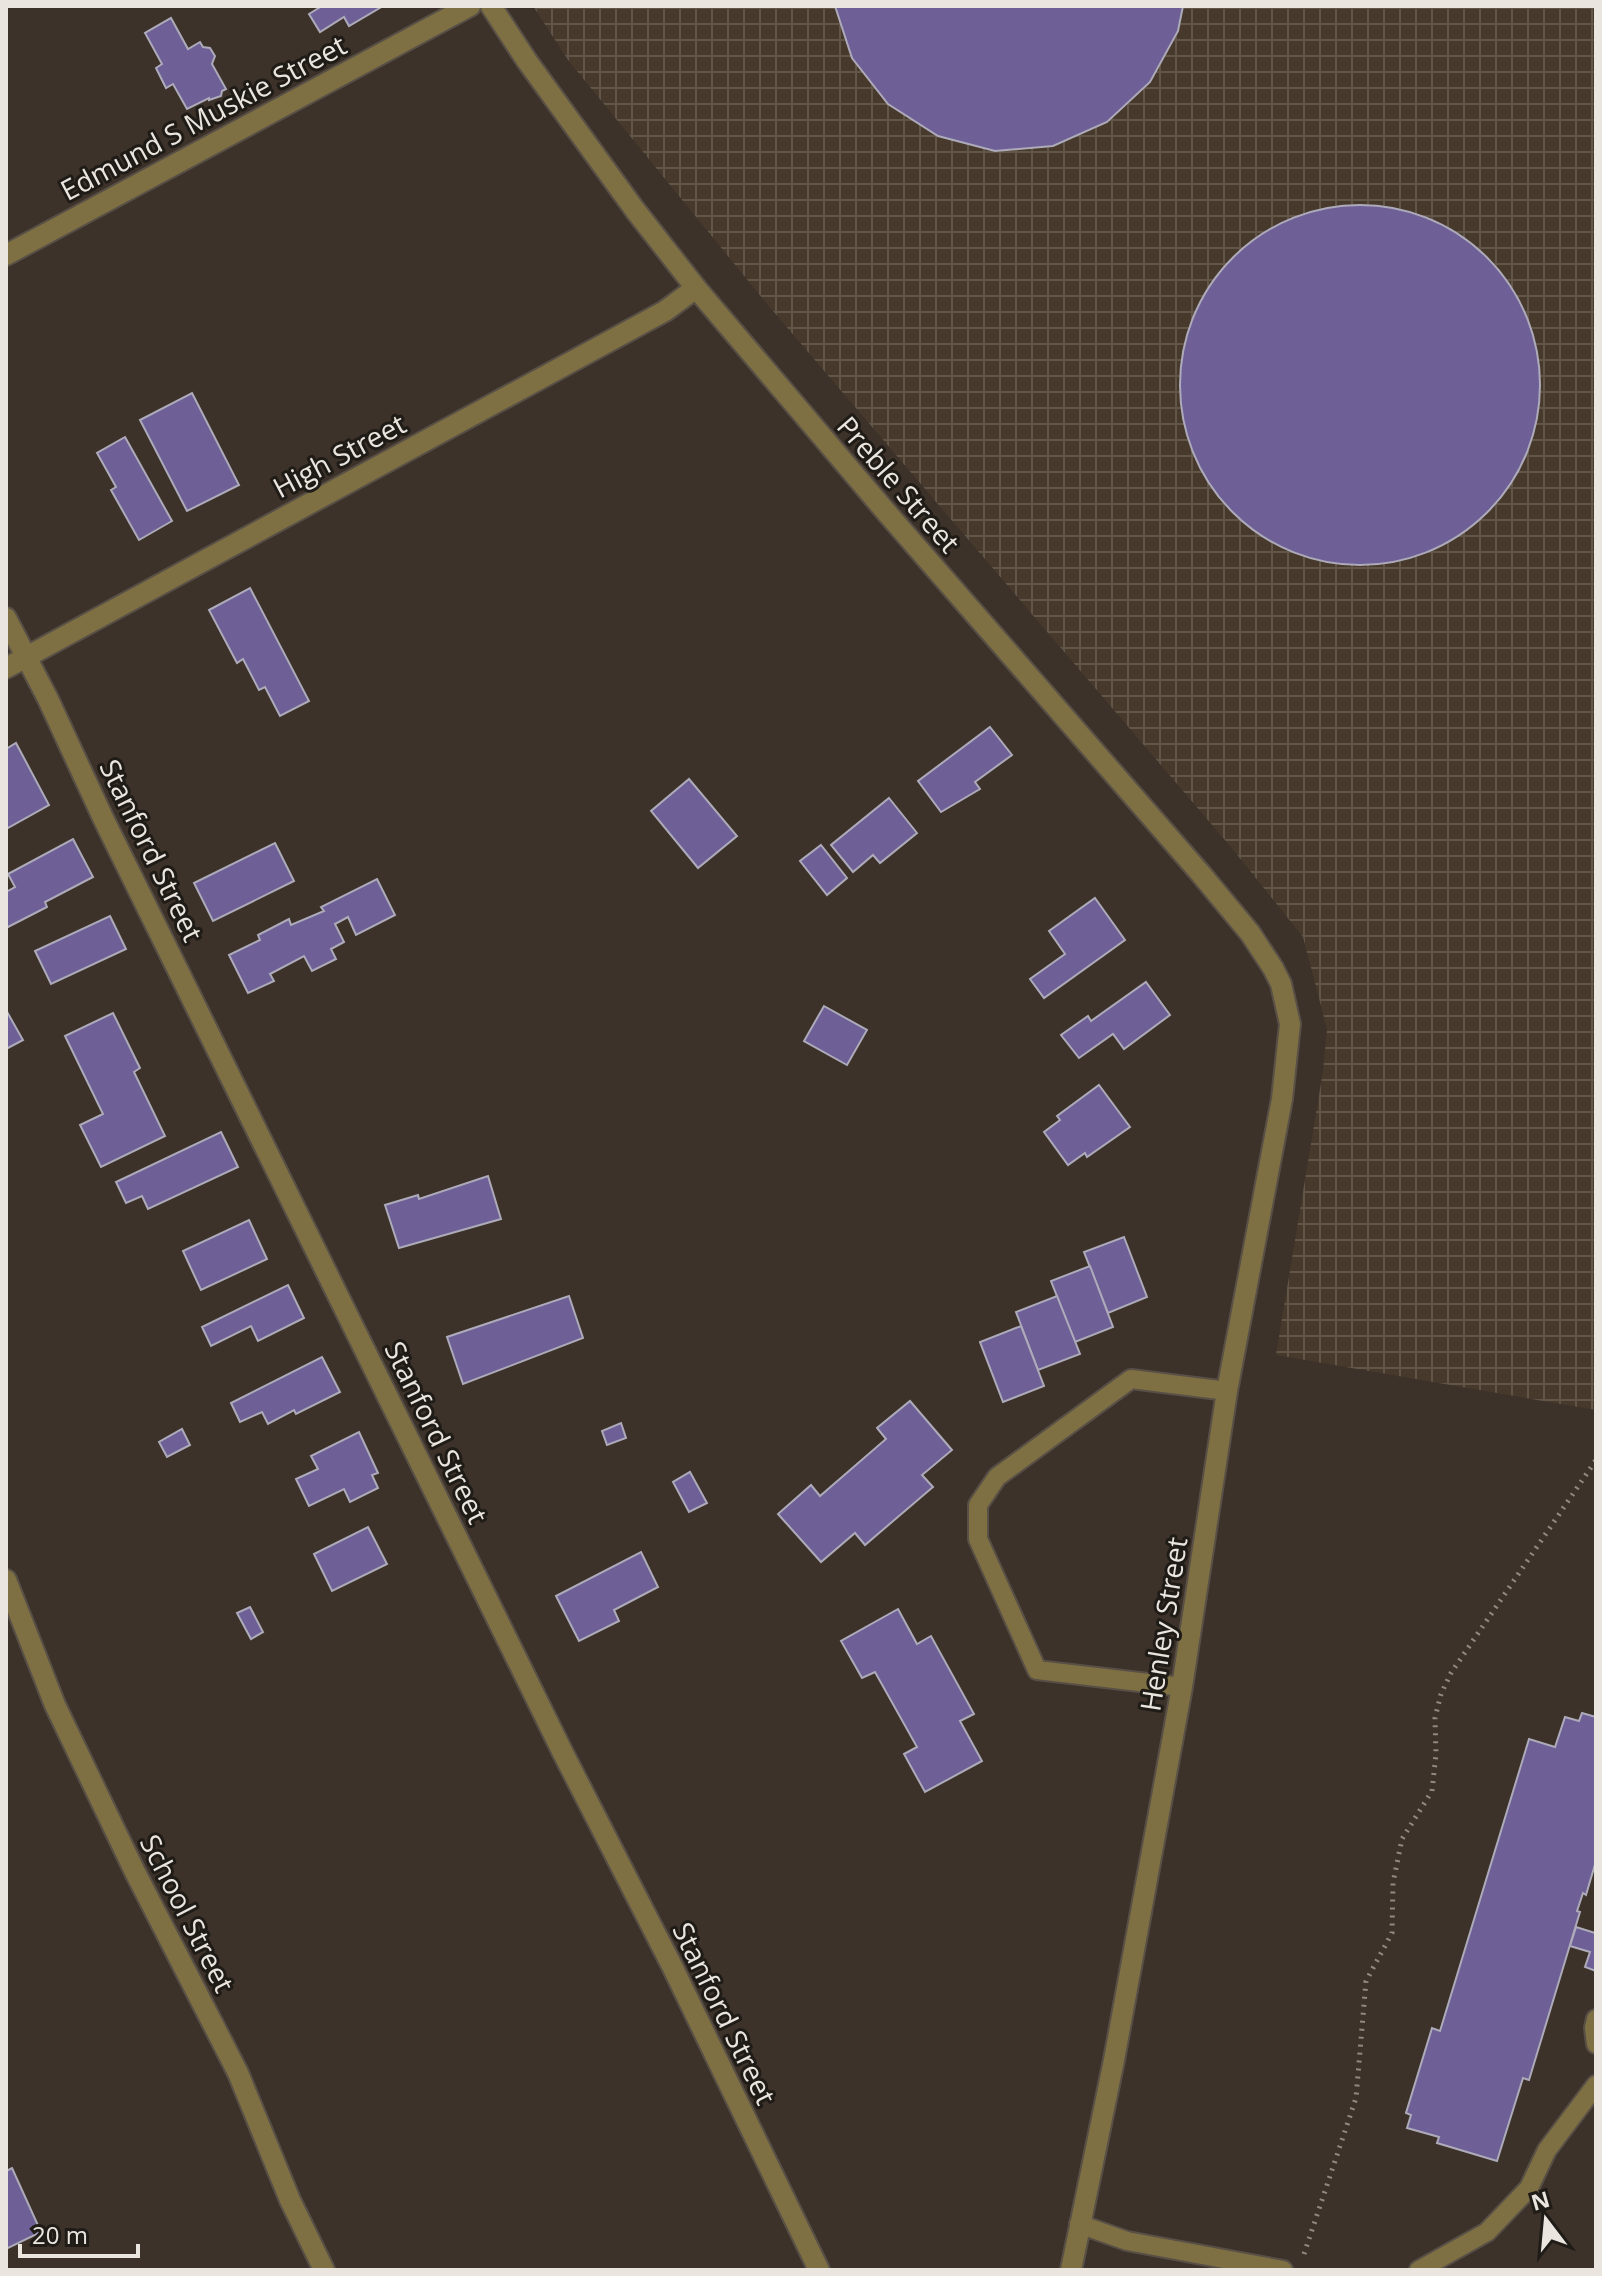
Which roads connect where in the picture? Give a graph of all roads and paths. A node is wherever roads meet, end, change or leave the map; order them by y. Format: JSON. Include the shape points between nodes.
{"nodes":[{"id":1,"x":470,"y":6,"type":"edge"},
{"id":2,"x":491,"y":6,"type":"edge"},
{"id":3,"x":6,"y":255,"type":"edge"},
{"id":4,"x":696,"y":288,"type":"junction"},
{"id":5,"x":6,"y":618,"type":"edge"},
{"id":6,"x":27,"y":657,"type":"junction"},
{"id":7,"x":6,"y":668,"type":"edge"},
{"id":8,"x":1281,"y":984,"type":"joint"},
{"id":9,"x":1227,"y":1391,"type":"junction"},
{"id":10,"x":1596,"y":1460,"type":"edge"},
{"id":11,"x":6,"y":1580,"type":"edge"},
{"id":12,"x":1182,"y":1687,"type":"junction"},
{"id":13,"x":1596,"y":2019,"type":"edge"},
{"id":14,"x":1596,"y":2044,"type":"edge"},
{"id":15,"x":1596,"y":2085,"type":"edge"},
{"id":16,"x":1079,"y":2224,"type":"junction"},
{"id":17,"x":1310,"y":2232,"type":"dead end"},
{"id":18,"x":324,"y":2270,"type":"edge"},
{"id":19,"x":819,"y":2270,"type":"edge"},
{"id":20,"x":1071,"y":2270,"type":"edge"},
{"id":21,"x":1283,"y":2270,"type":"edge"},
{"id":22,"x":1419,"y":2270,"type":"edge"}],
"edges":[{"from":1,"to":3,"type":"street","name":"Edmund S Muskie Street"},
{"from":2,"to":4,"type":"street","name":"Preble Street"},
{"from":4,"to":6,"type":"street","name":"High Street","via":[[665,311]]},
{"from":4,"to":8,"type":"street","name":"Preble Street","via":[[1211,886],[1250,933]]},
{"from":5,"to":6,"type":"street","name":"Stanford Street"},
{"from":6,"to":7,"type":"street","name":"High Street"},
{"from":6,"to":19,"type":"street","name":"Stanford Street"},
{"from":8,"to":9,"type":"street","name":"Henley Street","via":[[1290,1024],[1282,1099]]},
{"from":9,"to":12,"type":"street","name":"Henley Street"},
{"from":9,"to":12,"type":"lane","via":[[1131,1379],[997,1477],[978,1505],[978,1539],[1037,1670]]},
{"from":10,"to":17,"type":"path","via":[[1441,1694],[1432,1791],[1402,1839],[1393,1883],[1392,1933],[1366,1981],[1356,2098]]},
{"from":11,"to":18,"type":"street","name":"School Street","via":[[55,1705],[238,2073]]},
{"from":12,"to":16,"type":"street","name":"Henley Street"},
{"from":13,"to":14,"type":"lane"},
{"from":15,"to":22,"type":"lane","via":[[1547,2150],[1529,2188],[1487,2232]]},
{"from":16,"to":20,"type":"street","name":"Henley Street"},
{"from":16,"to":21,"type":"lane","via":[[1127,2241]]}]}
